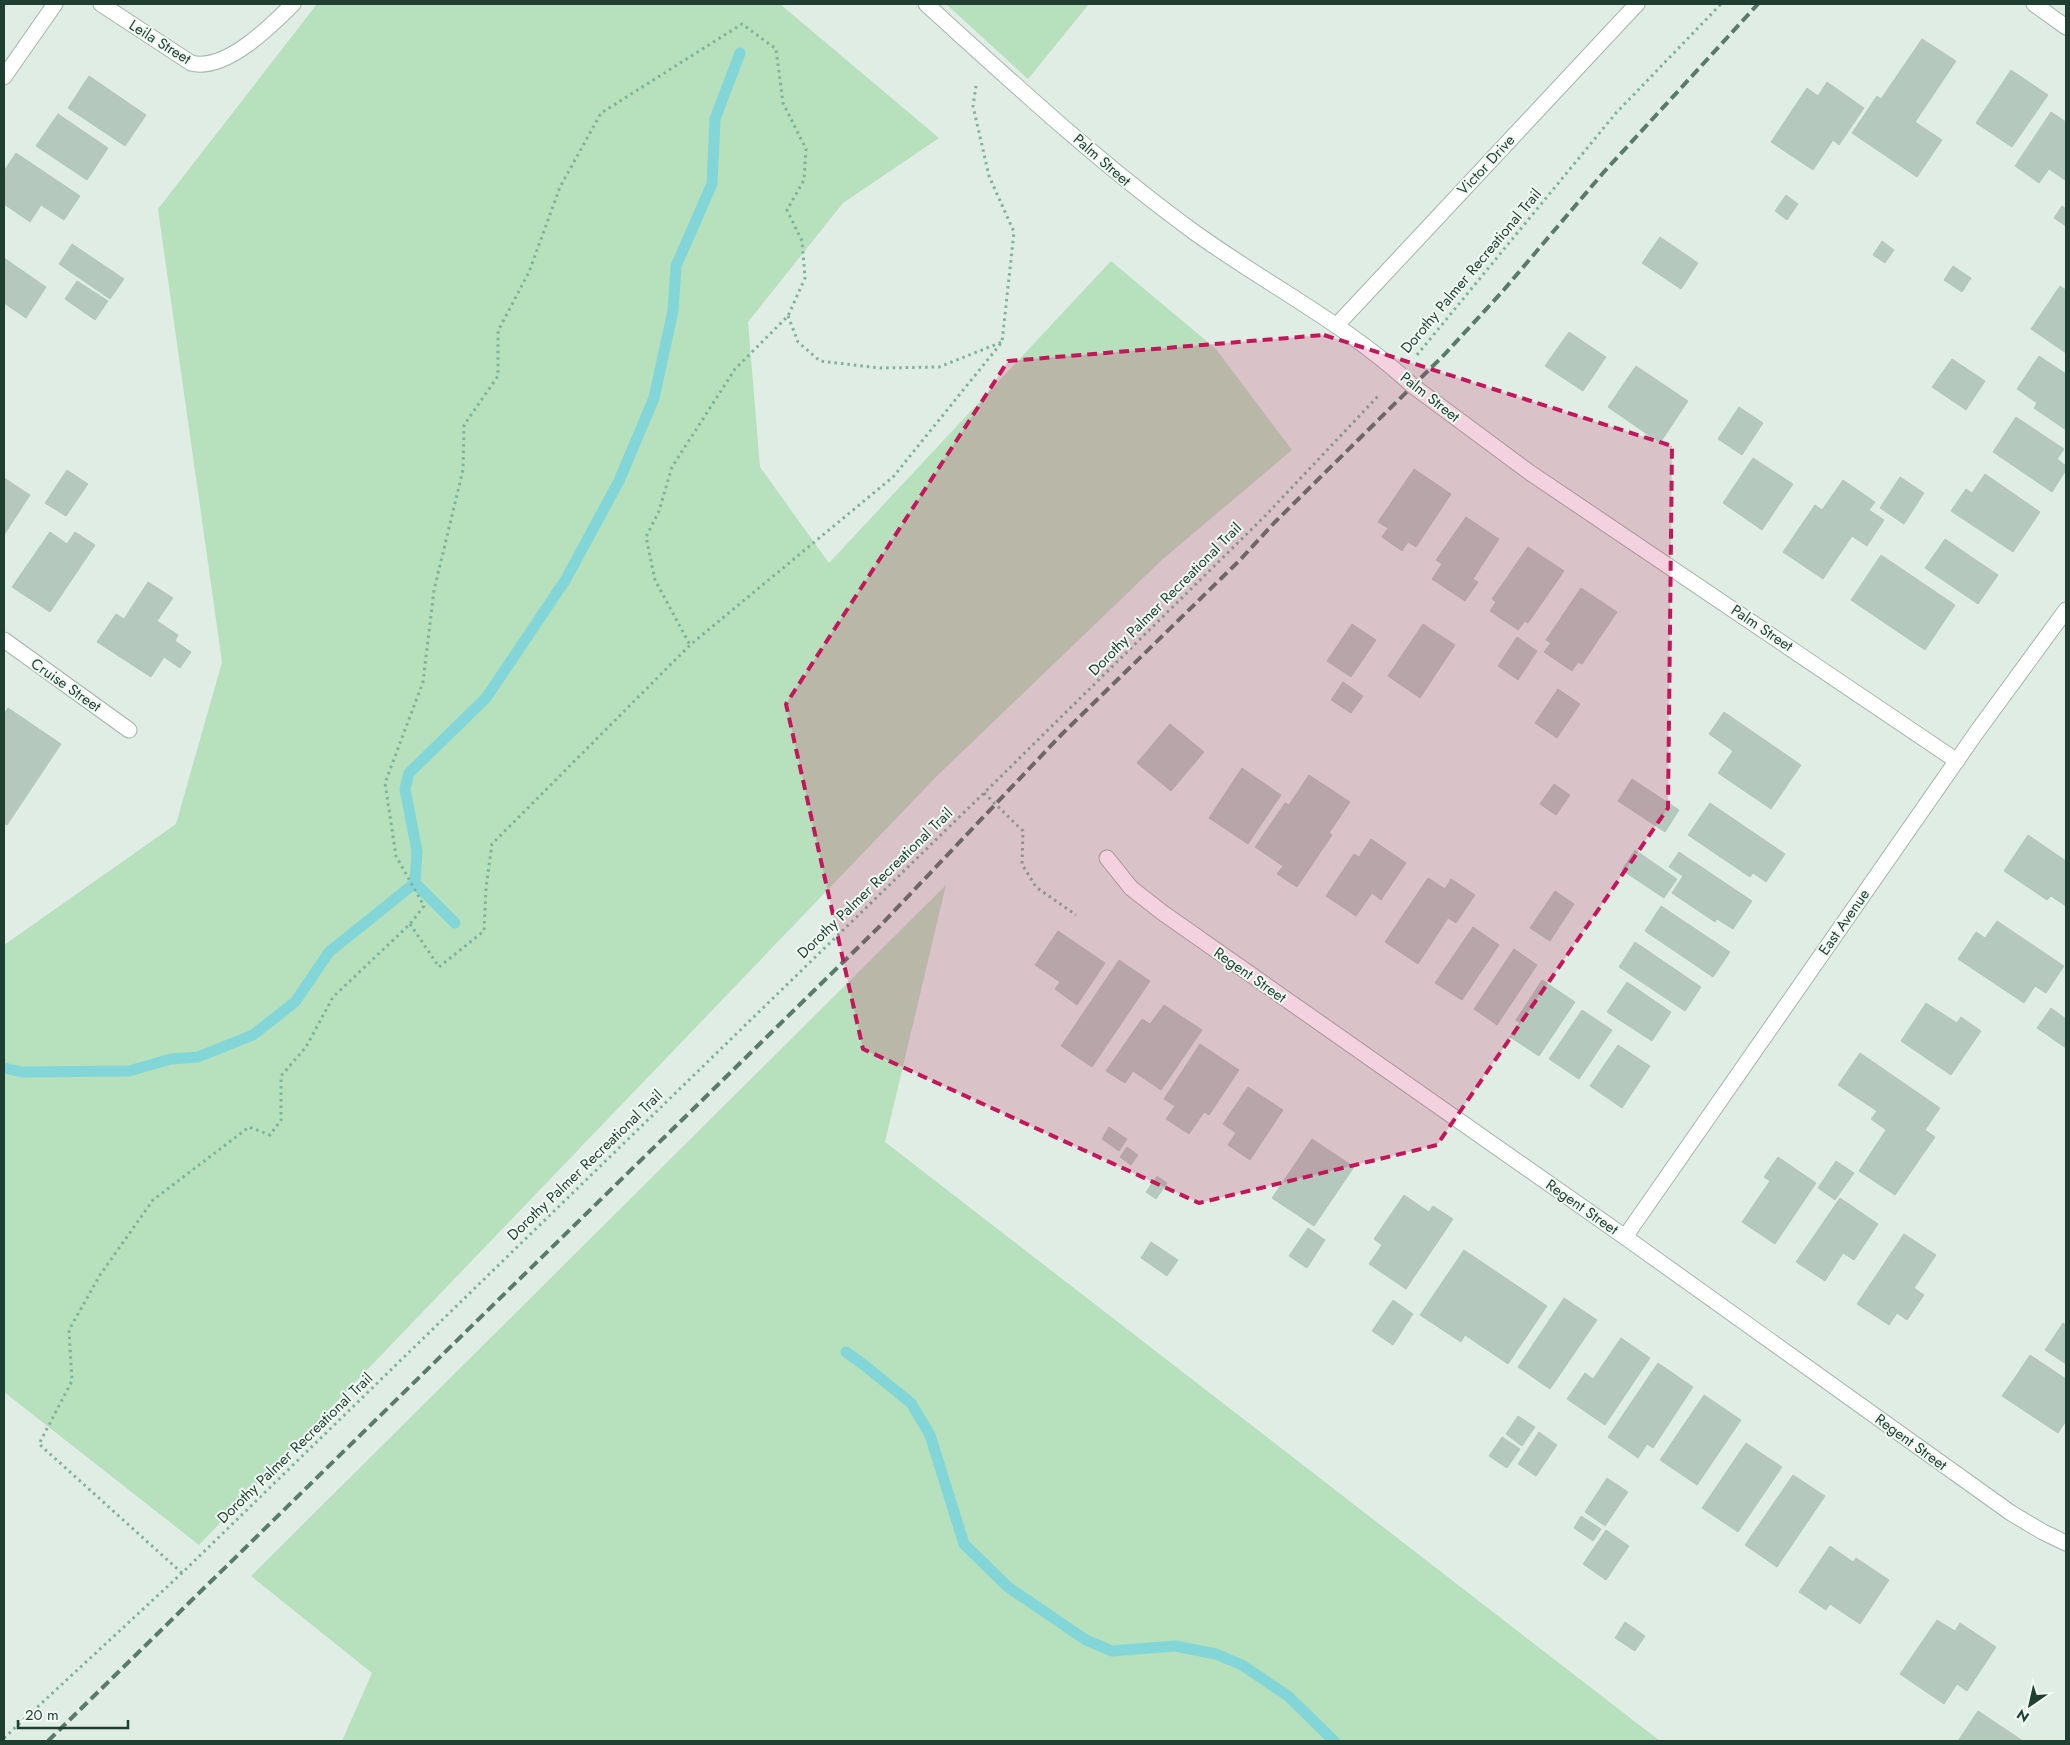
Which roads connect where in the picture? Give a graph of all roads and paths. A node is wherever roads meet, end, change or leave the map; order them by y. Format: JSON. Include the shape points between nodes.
{"nodes":[{"id":1,"x":55,"y":4,"type":"edge"},
{"id":2,"x":101,"y":4,"type":"edge"},
{"id":3,"x":293,"y":4,"type":"edge"},
{"id":4,"x":926,"y":4,"type":"edge"},
{"id":5,"x":1637,"y":4,"type":"edge"},
{"id":6,"x":1720,"y":4,"type":"edge"},
{"id":7,"x":2034,"y":4,"type":"edge"},
{"id":8,"x":2066,"y":27,"type":"edge"},
{"id":9,"x":980,"y":53,"type":"junction"},
{"id":10,"x":4,"y":77,"type":"edge"},
{"id":11,"x":788,"y":316,"type":"junction"},
{"id":12,"x":1336,"y":326,"type":"junction"},
{"id":13,"x":1002,"y":342,"type":"junction"},
{"id":14,"x":1399,"y":373,"type":"junction"},
{"id":15,"x":2066,"y":610,"type":"edge"},
{"id":16,"x":4,"y":640,"type":"edge"},
{"id":17,"x":690,"y":645,"type":"junction"},
{"id":18,"x":129,"y":730,"type":"dead end"},
{"id":19,"x":1957,"y":761,"type":"junction"},
{"id":20,"x":984,"y":793,"type":"junction"},
{"id":21,"x":1107,"y":858,"type":"dead end"},
{"id":22,"x":1076,"y":915,"type":"dead end"},
{"id":23,"x":410,"y":924,"type":"junction"},
{"id":24,"x":1624,"y":1237,"type":"junction"},
{"id":25,"x":2066,"y":1543,"type":"edge"},
{"id":26,"x":182,"y":1573,"type":"junction"},
{"id":27,"x":4,"y":1738,"type":"edge"}],
"edges":[{"from":1,"to":10,"type":"street"},
{"from":2,"to":3,"type":"street","name":"Leila Street","via":[[182,58],[201,66],[226,59]]},
{"from":4,"to":9,"type":"street","name":"Palm Street"},
{"from":5,"to":12,"type":"street","name":"Victor Drive"},
{"from":6,"to":14,"type":"path","name":"Dorothy Palmer Recreational Trail","via":[[1616,113],[1428,344]]},
{"from":7,"to":8,"type":"street"},
{"from":9,"to":12,"type":"street","name":"Palm Street","via":[[1129,184],[1247,269]]},
{"from":9,"to":13,"type":"path","via":[[973,106],[989,176],[1014,232]]},
{"from":11,"to":13,"type":"path","via":[[798,342],[820,361],[880,368],[939,367]]},
{"from":11,"to":17,"type":"path","via":[[735,369],[672,468],[659,511],[646,537],[655,580]]},
{"from":11,"to":23,"type":"path","via":[[805,278],[802,241],[788,210],[804,180],[806,149],[783,103],[776,49],[742,24],[601,113],[560,187],[529,272],[498,331],[498,376],[464,425],[463,470],[434,590],[423,682],[385,783],[396,856],[424,906]]},
{"from":12,"to":14,"type":"street","name":"Palm Street"},
{"from":13,"to":17,"type":"path","via":[[893,478]]},
{"from":14,"to":19,"type":"street","name":"Palm Street","via":[[1529,472]]},
{"from":14,"to":20,"type":"path","name":"Dorothy Palmer Recreational Trail","via":[[1265,516]]},
{"from":15,"to":19,"type":"street","name":"East Avenue"},
{"from":16,"to":18,"type":"street","name":"Cruise Street"},
{"from":17,"to":23,"type":"path","via":[[492,844],[484,931],[439,967]]},
{"from":19,"to":24,"type":"street","name":"East Avenue"},
{"from":20,"to":22,"type":"path","via":[[1023,831],[1022,864],[1036,887]]},
{"from":20,"to":26,"type":"path","name":"Dorothy Palmer Recreational Trail"},
{"from":21,"to":24,"type":"street","name":"Regent Street","via":[[1131,888],[1162,914]]},
{"from":23,"to":26,"type":"path","via":[[333,997],[306,1047],[281,1076],[280,1120],[270,1135],[249,1127],[153,1200],[100,1275],[69,1330],[72,1381],[39,1444]]},
{"from":24,"to":25,"type":"street","name":"Regent Street","via":[[2011,1513]]},
{"from":26,"to":27,"type":"path","name":"Dorothy Palmer Recreational Trail"}]}
